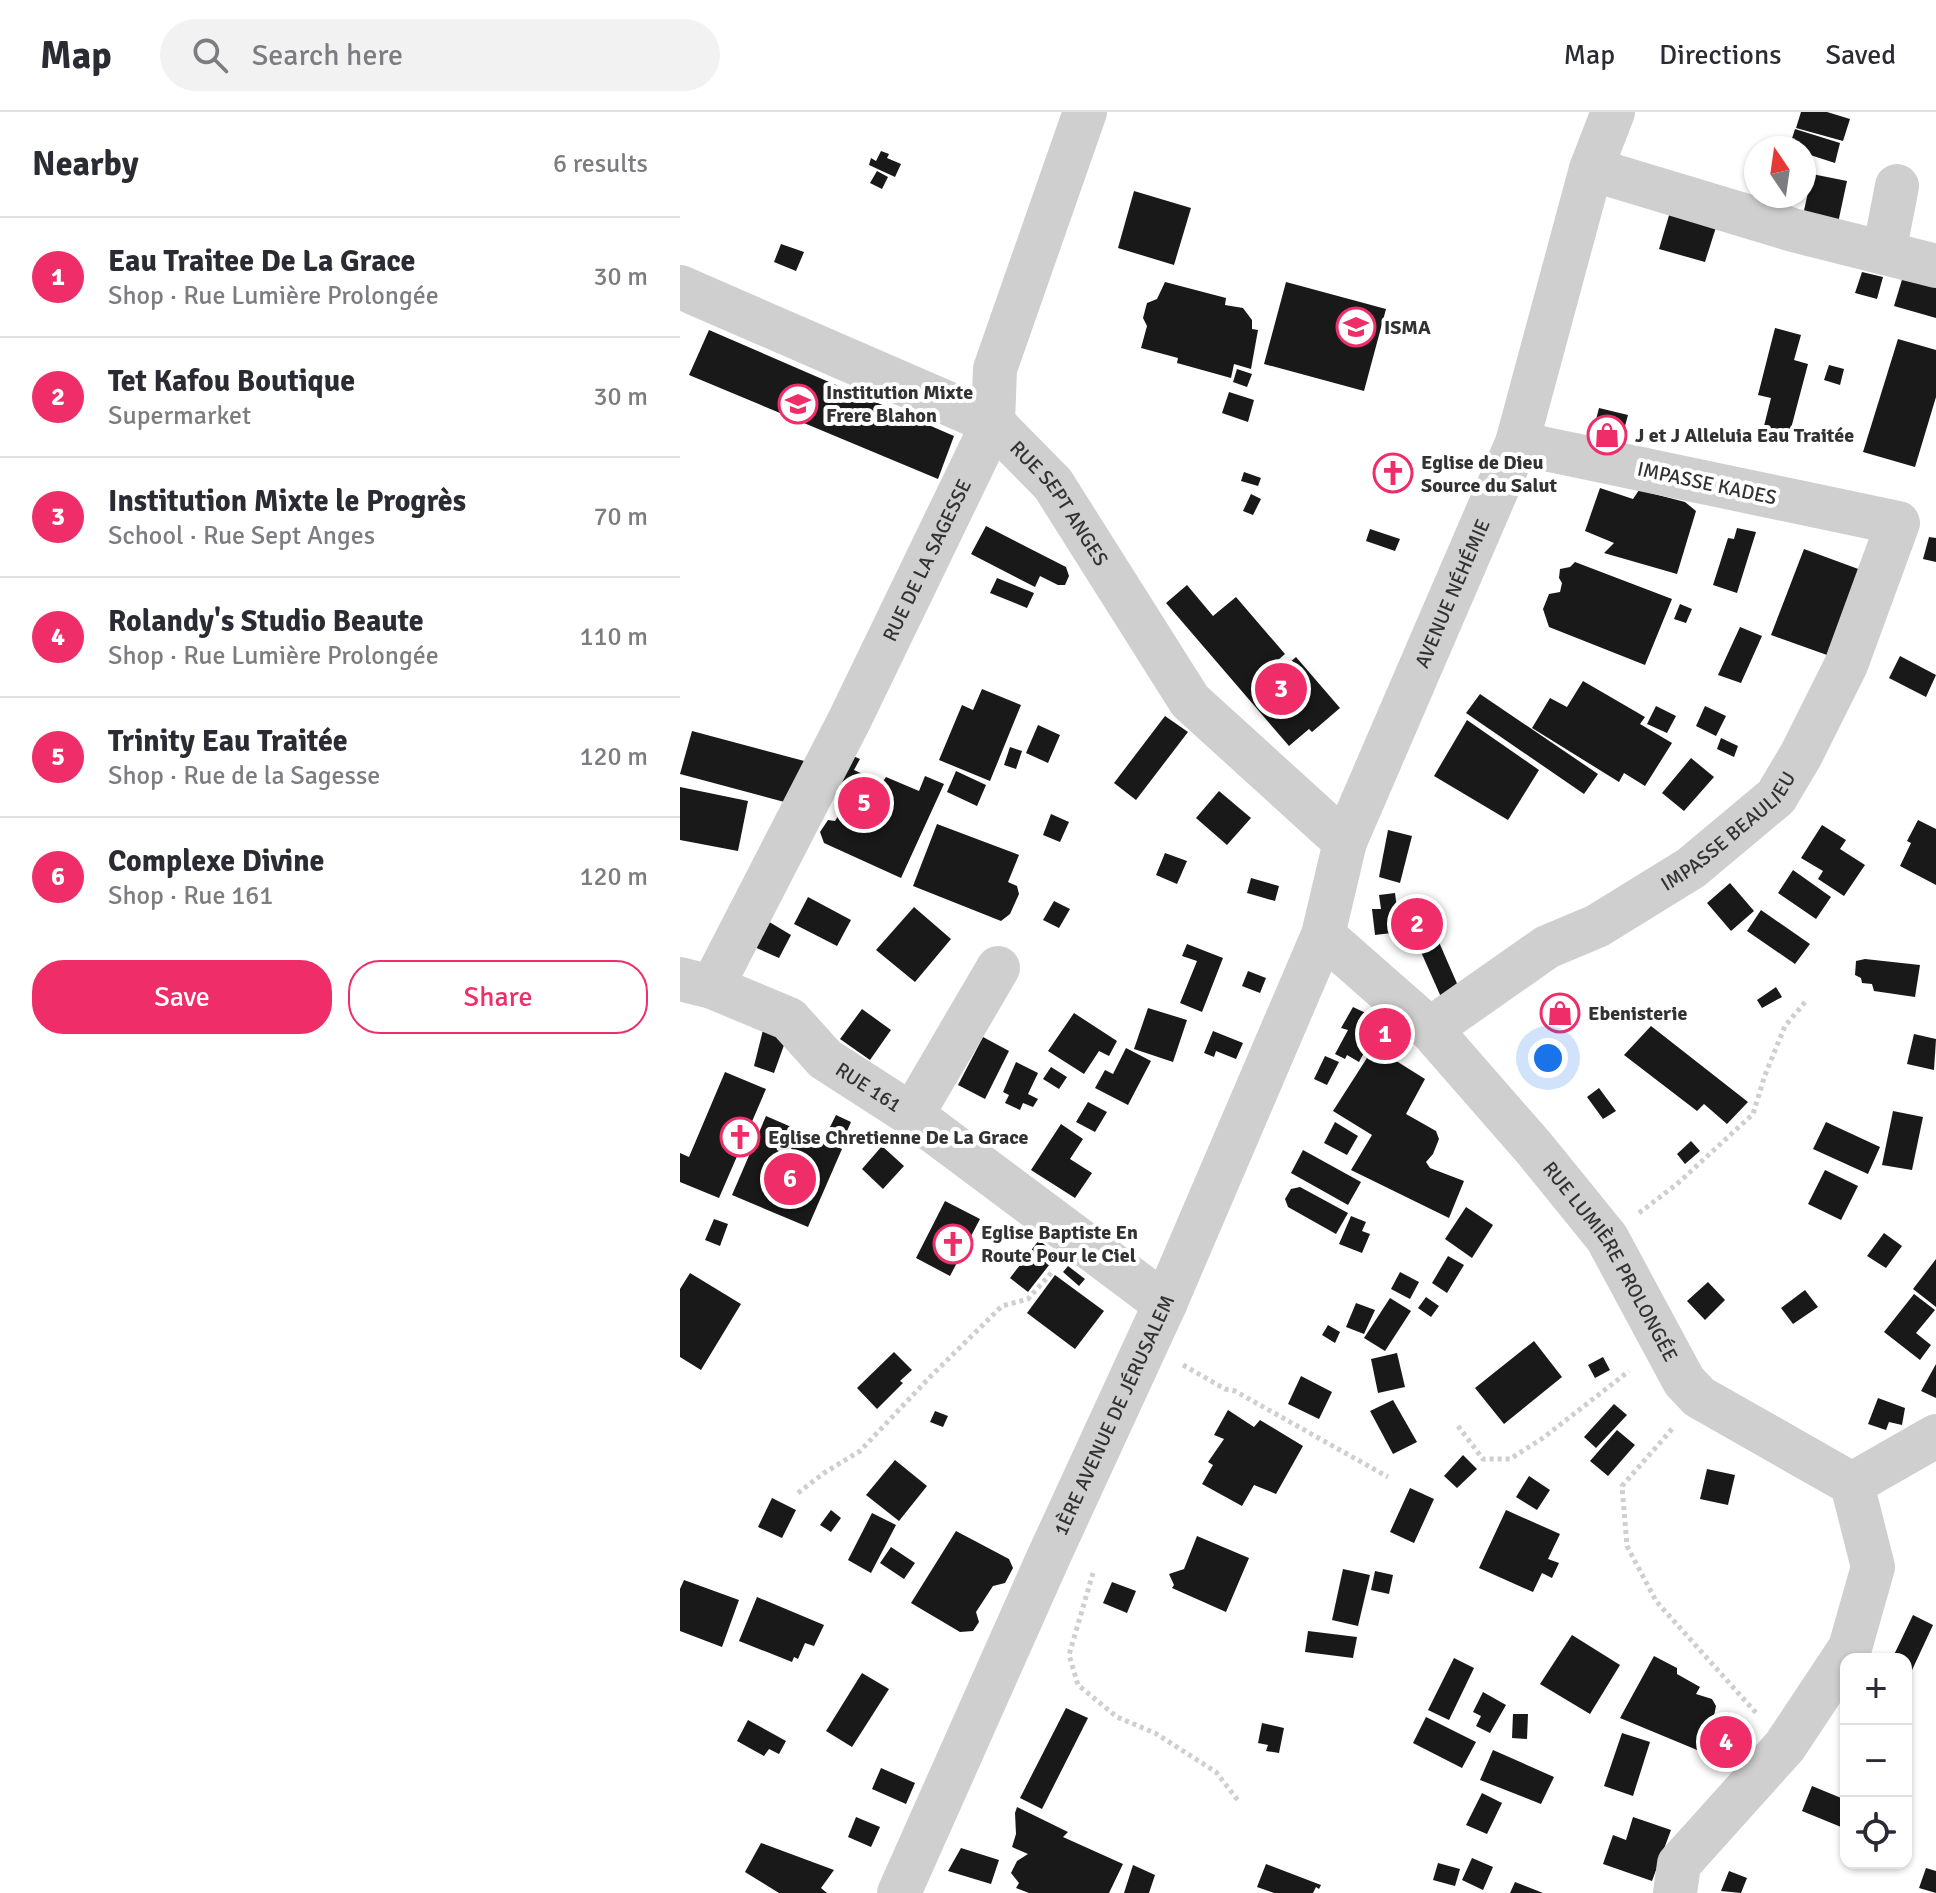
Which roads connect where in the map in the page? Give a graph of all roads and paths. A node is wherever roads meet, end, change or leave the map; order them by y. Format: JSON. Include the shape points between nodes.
{"nodes":[{"id":1,"x":1085,"y":112,"type":"edge"},
{"id":2,"x":1613,"y":112,"type":"edge"},
{"id":3,"x":1591,"y":169,"type":"junction"},
{"id":4,"x":1897,"y":186,"type":"dead end"},
{"id":5,"x":1884,"y":253,"type":"junction"},
{"id":6,"x":1936,"y":266,"type":"edge"},
{"id":7,"x":680,"y":287,"type":"edge"},
{"id":8,"x":993,"y":423,"type":"junction"},
{"id":9,"x":1517,"y":443,"type":"junction"},
{"id":10,"x":1898,"y":523,"type":"joint"},
{"id":11,"x":1345,"y":842,"type":"junction"},
{"id":12,"x":1323,"y":935,"type":"junction"},
{"id":13,"x":998,"y":968,"type":"dead end"},
{"id":14,"x":696,"y":983,"type":"edge"},
{"id":15,"x":1806,"y":1001,"type":"dead end"},
{"id":16,"x":1430,"y":1029,"type":"junction"},
{"id":17,"x":912,"y":1115,"type":"junction"},
{"id":18,"x":1607,"y":1238,"type":"junction"},
{"id":19,"x":1080,"y":1240,"type":"junction"},
{"id":20,"x":1156,"y":1323,"type":"junction"},
{"id":21,"x":1665,"y":1343,"type":"junction"},
{"id":22,"x":1699,"y":1397,"type":"junction"},
{"id":23,"x":1458,"y":1426,"type":"dead end"},
{"id":24,"x":1936,"y":1436,"type":"edge"},
{"id":25,"x":1388,"y":1477,"type":"dead end"},
{"id":26,"x":1852,"y":1484,"type":"junction"},
{"id":27,"x":798,"y":1493,"type":"dead end"},
{"id":28,"x":1095,"y":1565,"type":"dead end"},
{"id":29,"x":1785,"y":1746,"type":"junction"},
{"id":30,"x":1240,"y":1803,"type":"dead end"},
{"id":31,"x":899,"y":1893,"type":"edge"},
{"id":32,"x":1675,"y":1893,"type":"edge"}],
"edges":[{"from":1,"to":8,"type":"street","name":"RUE DE LA SAGESSE","via":[[995,369]]},
{"from":2,"to":3,"type":"street","name":"AVENUE NÉHÉMIE"},
{"from":3,"to":5,"type":"street"},
{"from":3,"to":9,"type":"street","name":"AVENUE NÉHÉMIE"},
{"from":4,"to":5,"type":"street"},
{"from":5,"to":6,"type":"street"},
{"from":7,"to":8,"type":"street","name":"RUE SEPT ANGES"},
{"from":8,"to":11,"type":"street","name":"RUE SEPT ANGES","via":[[1053,484],[1190,701]]},
{"from":8,"to":14,"type":"street","name":"RUE DE LA SAGESSE","via":[[849,721]]},
{"from":9,"to":10,"type":"street","name":"IMPASSE KADES"},
{"from":9,"to":11,"type":"street","name":"AVENUE NÉHÉMIE"},
{"from":10,"to":16,"type":"street","name":"IMPASSE BEAULIEU","via":[[1846,665],[1776,797],[1691,868],[1597,926],[1547,947]]},
{"from":11,"to":12,"type":"street","name":"AVENUE NÉHÉMIE"},
{"from":12,"to":16,"type":"street","name":"RUE LUMIÈRE PROLONGÉE"},
{"from":12,"to":20,"type":"street","name":"1ÈRE AVENUE DE JÉRUSALEM"},
{"from":13,"to":17,"type":"street"},
{"from":14,"to":17,"type":"street","name":"RUE 161","via":[[789,1019],[825,1059]]},
{"from":15,"to":18,"type":"path","via":[[1785,1026],[1753,1114],[1677,1184]]},
{"from":16,"to":18,"type":"street","name":"RUE LUMIÈRE PROLONGÉE"},
{"from":17,"to":19,"type":"street","name":"RUE 161"},
{"from":18,"to":21,"type":"street","name":"RUE LUMIÈRE PROLONGÉE"},
{"from":19,"to":20,"type":"street","name":"RUE 161"},
{"from":19,"to":27,"type":"path","via":[[1028,1299],[1002,1306],[860,1451]]},
{"from":20,"to":25,"type":"path","via":[[1190,1369]]},
{"from":20,"to":31,"type":"street","name":"1ÈRE AVENUE DE JÉRUSALEM"},
{"from":21,"to":22,"type":"street","name":"RUE LUMIÈRE PROLONGÉE","via":[[1684,1381]]},
{"from":21,"to":23,"type":"path","via":[[1510,1459],[1483,1459]]},
{"from":22,"to":26,"type":"street","name":"RUE LUMIÈRE PROLONGÉE"},
{"from":22,"to":29,"type":"path","via":[[1622,1486],[1627,1546],[1656,1601]]},
{"from":24,"to":26,"type":"street"},
{"from":26,"to":29,"type":"street","via":[[1873,1567],[1850,1648]]},
{"from":28,"to":30,"type":"path","via":[[1069,1655],[1078,1685],[1117,1717],[1155,1733],[1216,1772]]},
{"from":29,"to":32,"type":"street","via":[[1679,1864]]}]}
